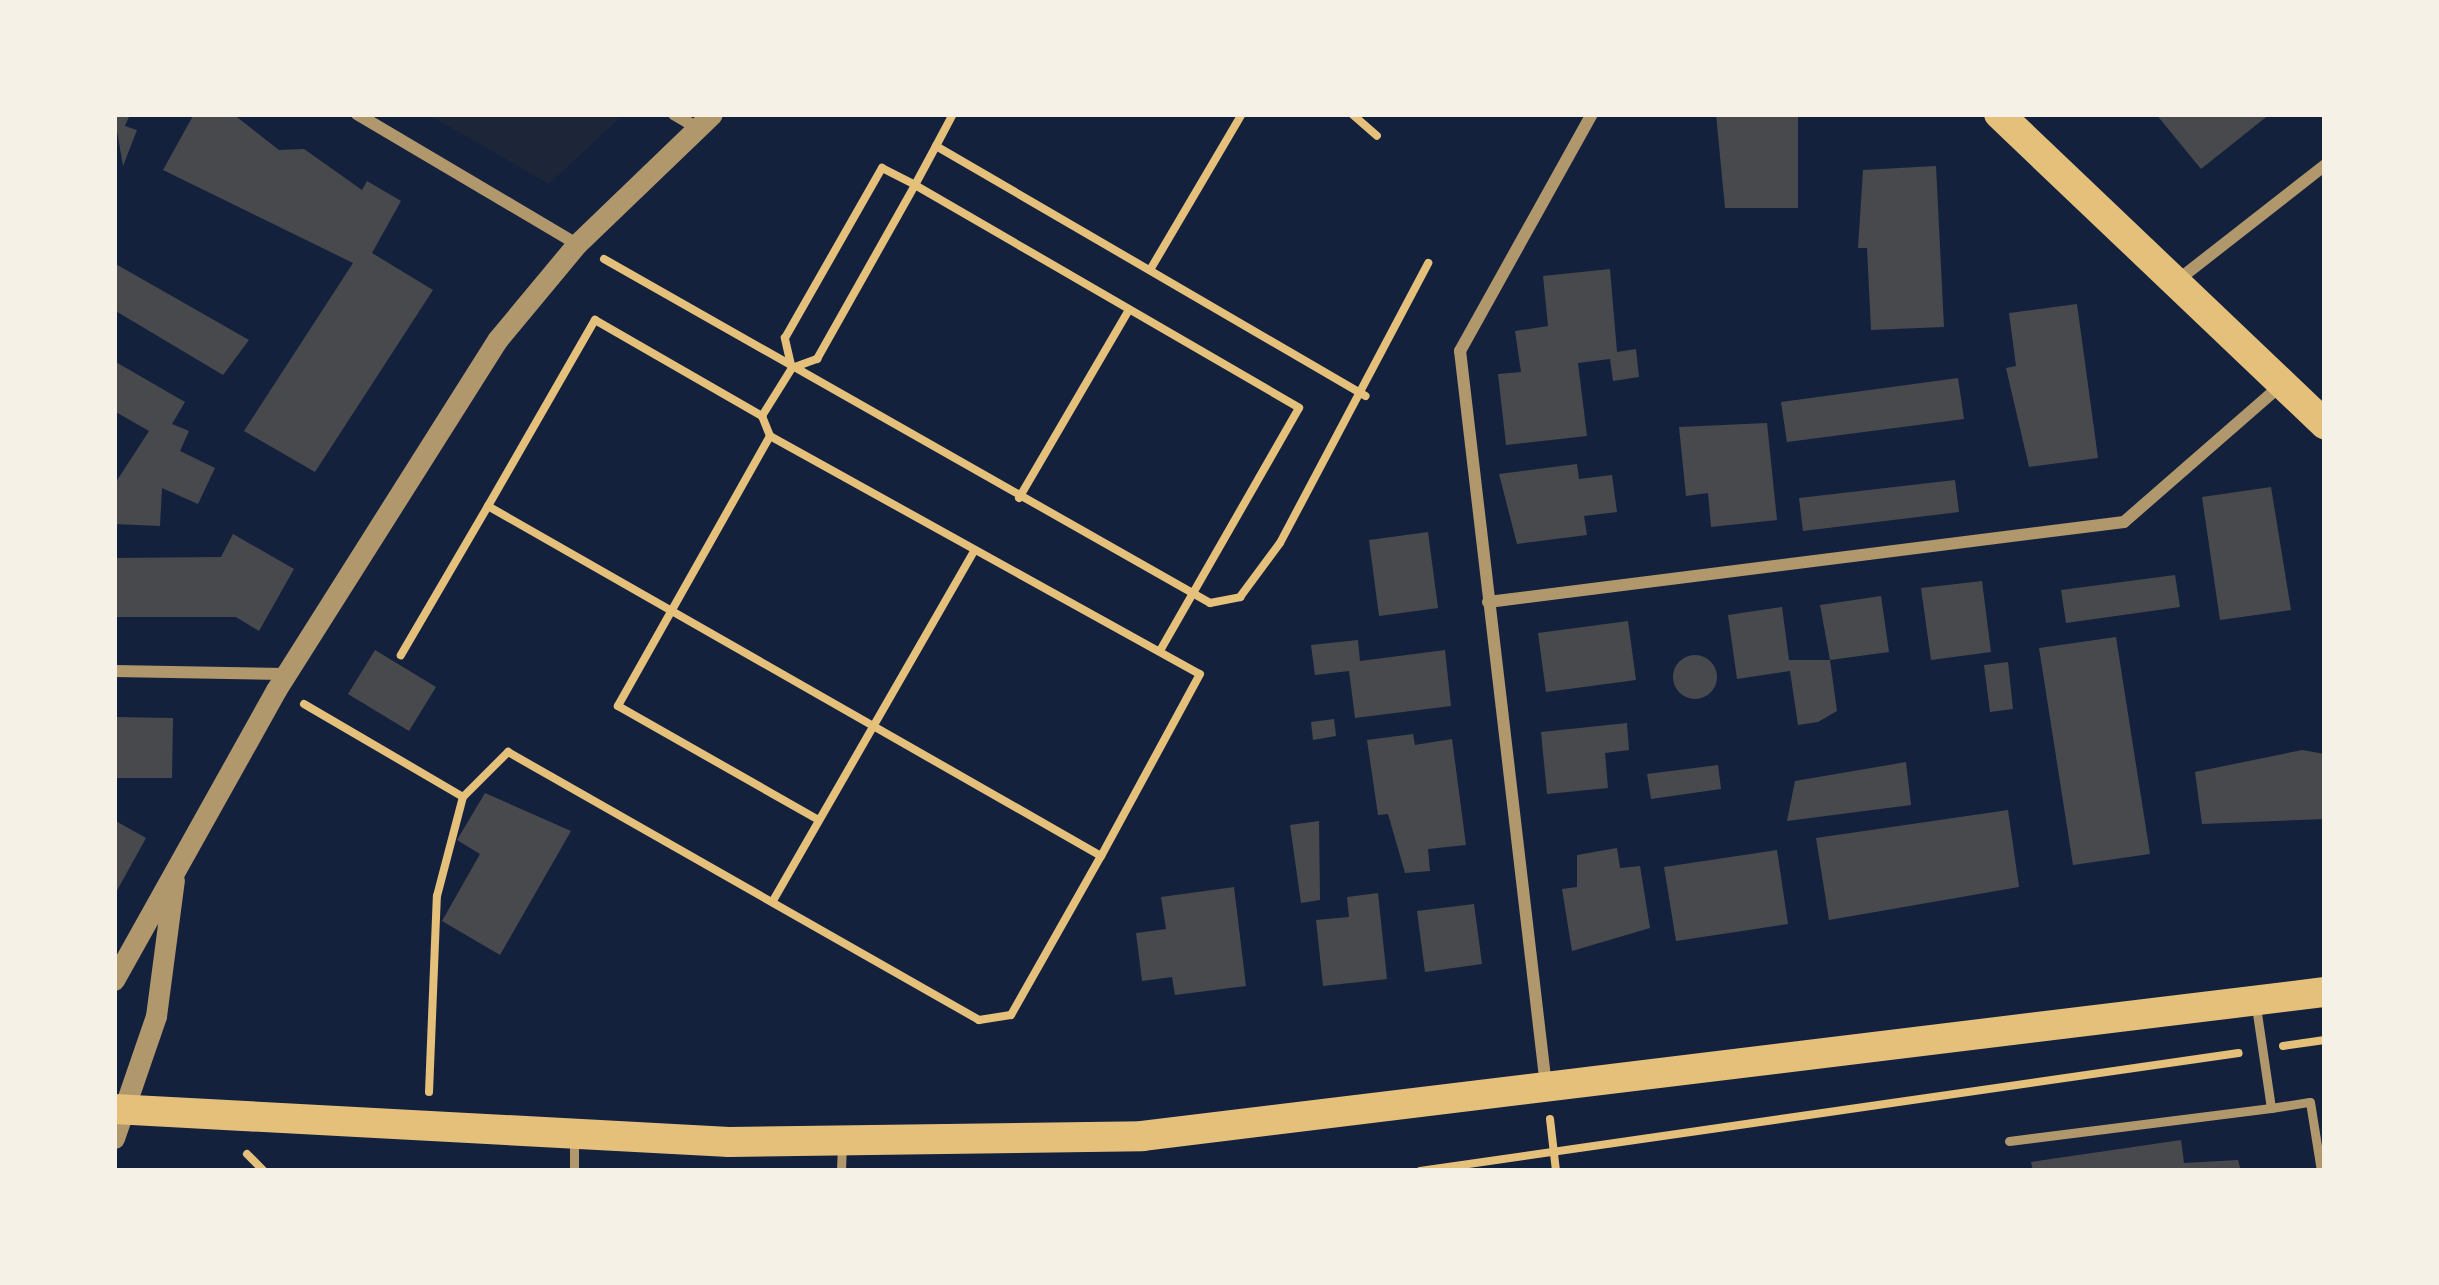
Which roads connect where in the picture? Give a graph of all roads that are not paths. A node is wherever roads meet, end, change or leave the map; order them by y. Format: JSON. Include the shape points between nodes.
{"nodes":[{"id":1,"x":357,"y":114,"type":"edge"},
{"id":2,"x":674,"y":114,"type":"edge"},
{"id":3,"x":1592,"y":114,"type":"edge"},
{"id":4,"x":1999,"y":114,"type":"edge"},
{"id":5,"x":705,"y":121,"type":"edge"},
{"id":6,"x":2325,"y":165,"type":"edge"},
{"id":7,"x":577,"y":244,"type":"junction"},
{"id":8,"x":2178,"y":280,"type":"junction"},
{"id":9,"x":2283,"y":382,"type":"junction"},
{"id":10,"x":2325,"y":424,"type":"edge"},
{"id":11,"x":1488,"y":602,"type":"junction"},
{"id":12,"x":114,"y":671,"type":"edge"},
{"id":13,"x":281,"y":682,"type":"junction"},
{"id":14,"x":174,"y":873,"type":"junction"},
{"id":15,"x":2325,"y":973,"type":"edge"},
{"id":16,"x":114,"y":980,"type":"edge"},
{"id":17,"x":2325,"y":992,"type":"edge"},
{"id":18,"x":2256,"y":1001,"type":"junction"},
{"id":19,"x":1547,"y":1088,"type":"junction"},
{"id":20,"x":2271,"y":1108,"type":"junction"},
{"id":21,"x":118,"y":1119,"type":"edge"},
{"id":22,"x":574,"y":1133,"type":"junction"},
{"id":23,"x":2008,"y":1142,"type":"dead end"},
{"id":24,"x":842,"y":1157,"type":"edge"},
{"id":25,"x":574,"y":1171,"type":"edge"},
{"id":26,"x":2321,"y":1171,"type":"edge"}],
"edges":[{"from":1,"to":7,"type":"street"},
{"from":2,"to":5,"type":"street"},
{"from":3,"to":11,"type":"street","via":[[1460,351]]},
{"from":4,"to":8,"type":"main road"},
{"from":5,"to":7,"type":"street"},
{"from":6,"to":8,"type":"street"},
{"from":7,"to":13,"type":"street","via":[[445,417]]},
{"from":8,"to":9,"type":"main road"},
{"from":9,"to":10,"type":"main road"},
{"from":9,"to":11,"type":"street","via":[[2124,522]]},
{"from":11,"to":19,"type":"street"},
{"from":12,"to":13,"type":"street"},
{"from":13,"to":14,"type":"street"},
{"from":14,"to":16,"type":"street"},
{"from":14,"to":21,"type":"street","via":[[156,1016]]},
{"from":15,"to":18,"type":"main road"},
{"from":17,"to":18,"type":"main road"},
{"from":18,"to":19,"type":"main road"},
{"from":18,"to":20,"type":"lane"},
{"from":19,"to":24,"type":"main road","via":[[1142,1136]]},
{"from":20,"to":23,"type":"lane"},
{"from":20,"to":26,"type":"lane","via":[[2310,1102]]},
{"from":21,"to":22,"type":"main road"},
{"from":22,"to":24,"type":"main road"},
{"from":22,"to":25,"type":"lane"}]}
